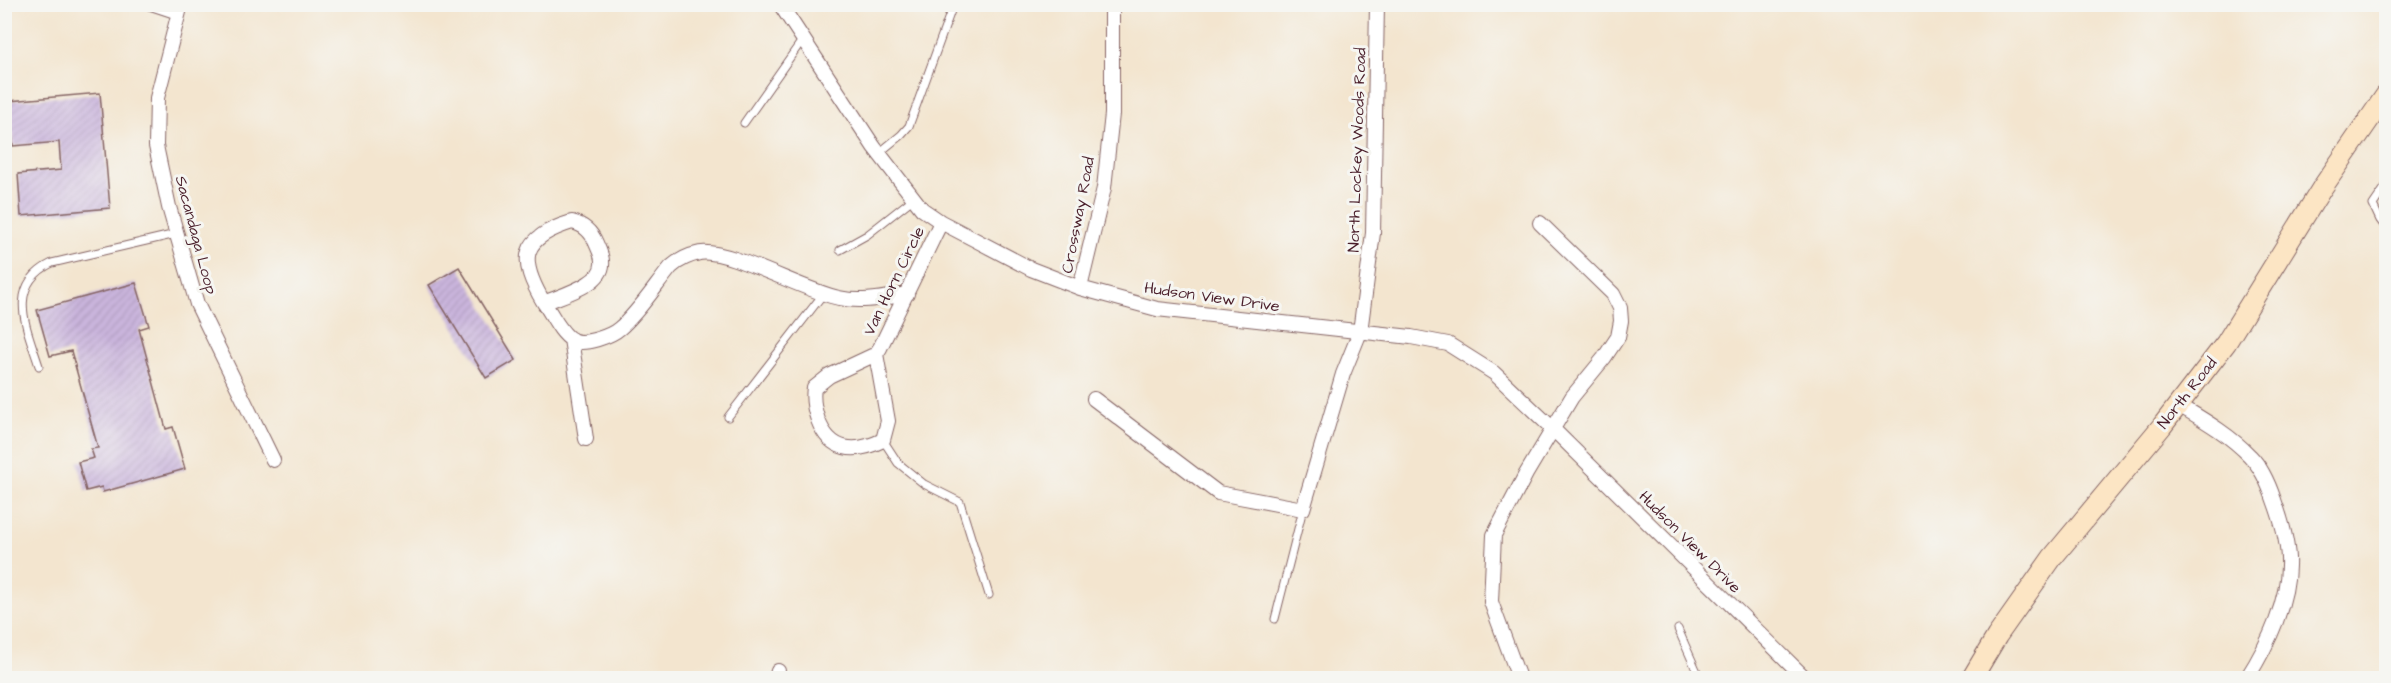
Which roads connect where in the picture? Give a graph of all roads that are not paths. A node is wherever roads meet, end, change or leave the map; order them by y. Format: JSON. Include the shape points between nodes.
{"nodes":[{"id":1,"x":143,"y":4,"type":"edge"},
{"id":2,"x":780,"y":4,"type":"edge"},
{"id":3,"x":1112,"y":4,"type":"edge"},
{"id":4,"x":1377,"y":4,"type":"edge"},
{"id":5,"x":952,"y":8,"type":"dead end"},
{"id":6,"x":180,"y":10,"type":"edge"},
{"id":7,"x":803,"y":39,"type":"junction"},
{"id":8,"x":2386,"y":95,"type":"edge"},
{"id":9,"x":744,"y":123,"type":"dead end"},
{"id":10,"x":879,"y":153,"type":"junction"},
{"id":11,"x":2386,"y":186,"type":"edge"},
{"id":12,"x":914,"y":198,"type":"junction"},
{"id":13,"x":941,"y":222,"type":"junction"},
{"id":14,"x":1540,"y":223,"type":"dead end"},
{"id":15,"x":2386,"y":228,"type":"edge"},
{"id":16,"x":176,"y":234,"type":"junction"},
{"id":17,"x":840,"y":250,"type":"dead end"},
{"id":18,"x":1080,"y":288,"type":"junction"},
{"id":19,"x":824,"y":293,"type":"junction"},
{"id":20,"x":907,"y":294,"type":"junction"},
{"id":21,"x":544,"y":303,"type":"junction"},
{"id":22,"x":1360,"y":332,"type":"junction"},
{"id":23,"x":571,"y":339,"type":"junction"},
{"id":24,"x":876,"y":354,"type":"junction"},
{"id":25,"x":39,"y":366,"type":"dead end"},
{"id":26,"x":1094,"y":399,"type":"dead end"},
{"id":27,"x":2179,"y":405,"type":"junction"},
{"id":28,"x":728,"y":417,"type":"dead end"},
{"id":29,"x":1554,"y":430,"type":"junction"},
{"id":30,"x":585,"y":439,"type":"dead end"},
{"id":31,"x":883,"y":440,"type":"junction"},
{"id":32,"x":273,"y":460,"type":"dead end"},
{"id":33,"x":1303,"y":509,"type":"junction"},
{"id":34,"x":989,"y":595,"type":"dead end"},
{"id":35,"x":1275,"y":619,"type":"dead end"},
{"id":36,"x":1678,"y":629,"type":"dead end"},
{"id":37,"x":1519,"y":678,"type":"edge"},
{"id":38,"x":1698,"y":678,"type":"edge"},
{"id":39,"x":1804,"y":678,"type":"edge"},
{"id":40,"x":1972,"y":678,"type":"edge"},
{"id":41,"x":2247,"y":678,"type":"edge"}],
"edges":[{"from":1,"to":6,"type":"lane"},
{"from":2,"to":7,"type":"street","name":"Hudson View Drive"},
{"from":3,"to":18,"type":"street","name":"Crossway Road","via":[[1112,114],[1104,188]]},
{"from":4,"to":22,"type":"street","name":"North Lockey Woods Road","via":[[1373,233]]},
{"from":5,"to":10,"type":"lane","via":[[909,126]]},
{"from":6,"to":16,"type":"street","name":"Sacandaga Loop","via":[[156,110],[156,146]]},
{"from":7,"to":9,"type":"lane"},
{"from":7,"to":10,"type":"street","name":"Hudson View Drive"},
{"from":8,"to":27,"type":"main road","name":"North Road","via":[[2322,188],[2226,343]]},
{"from":10,"to":12,"type":"street","name":"Hudson View Drive"},
{"from":11,"to":15,"type":"lane","via":[[2373,205]]},
{"from":12,"to":13,"type":"street","name":"Hudson View Drive"},
{"from":12,"to":17,"type":"lane","via":[[867,235]]},
{"from":13,"to":18,"type":"street","name":"Hudson View Drive","via":[[1031,269]]},
{"from":13,"to":20,"type":"street","name":"Van Horn Circle"},
{"from":14,"to":29,"type":"street","via":[[1613,294],[1621,321],[1618,336],[1572,397]]},
{"from":16,"to":25,"type":"lane","via":[[51,262],[35,274],[26,291],[22,313]]},
{"from":16,"to":32,"type":"street","name":"Sacandaga Loop","via":[[197,304]]},
{"from":18,"to":22,"type":"street","name":"Hudson View Drive","via":[[1157,309]]},
{"from":19,"to":20,"type":"street","via":[[863,302]]},
{"from":19,"to":23,"type":"street","via":[[701,252],[671,267],[619,329],[590,342]]},
{"from":19,"to":28,"type":"lane"},
{"from":20,"to":24,"type":"street","name":"Van Horn Circle"},
{"from":21,"to":21,"type":"street","via":[[531,281],[528,249],[550,229],[572,222],[582,225],[593,235],[601,270],[595,281]]},
{"from":21,"to":23,"type":"street"},
{"from":22,"to":29,"type":"street","name":"Hudson View Drive","via":[[1448,344],[1494,373]]},
{"from":22,"to":33,"type":"street","name":"North Lockey Woods Road","via":[[1343,374]]},
{"from":23,"to":30,"type":"street"},
{"from":24,"to":31,"type":"street","name":"Van Horn Circle","via":[[888,421]]},
{"from":24,"to":31,"type":"street","name":"Van Horn Circle","via":[[829,376],[814,388],[813,406],[823,432],[834,445],[854,448]]},
{"from":26,"to":33,"type":"street","via":[[1218,493]]},
{"from":27,"to":40,"type":"main road","name":"North Road","via":[[2052,558]]},
{"from":27,"to":41,"type":"street","via":[[2252,457],[2268,482],[2283,524],[2288,558],[2286,579],[2275,626]]},
{"from":29,"to":37,"type":"street","via":[[1494,535],[1491,602]]},
{"from":29,"to":39,"type":"street","name":"Hudson View Drive"},
{"from":31,"to":34,"type":"lane","via":[[898,464],[924,484],[960,501]]},
{"from":33,"to":35,"type":"lane"},
{"from":36,"to":38,"type":"lane"}]}
